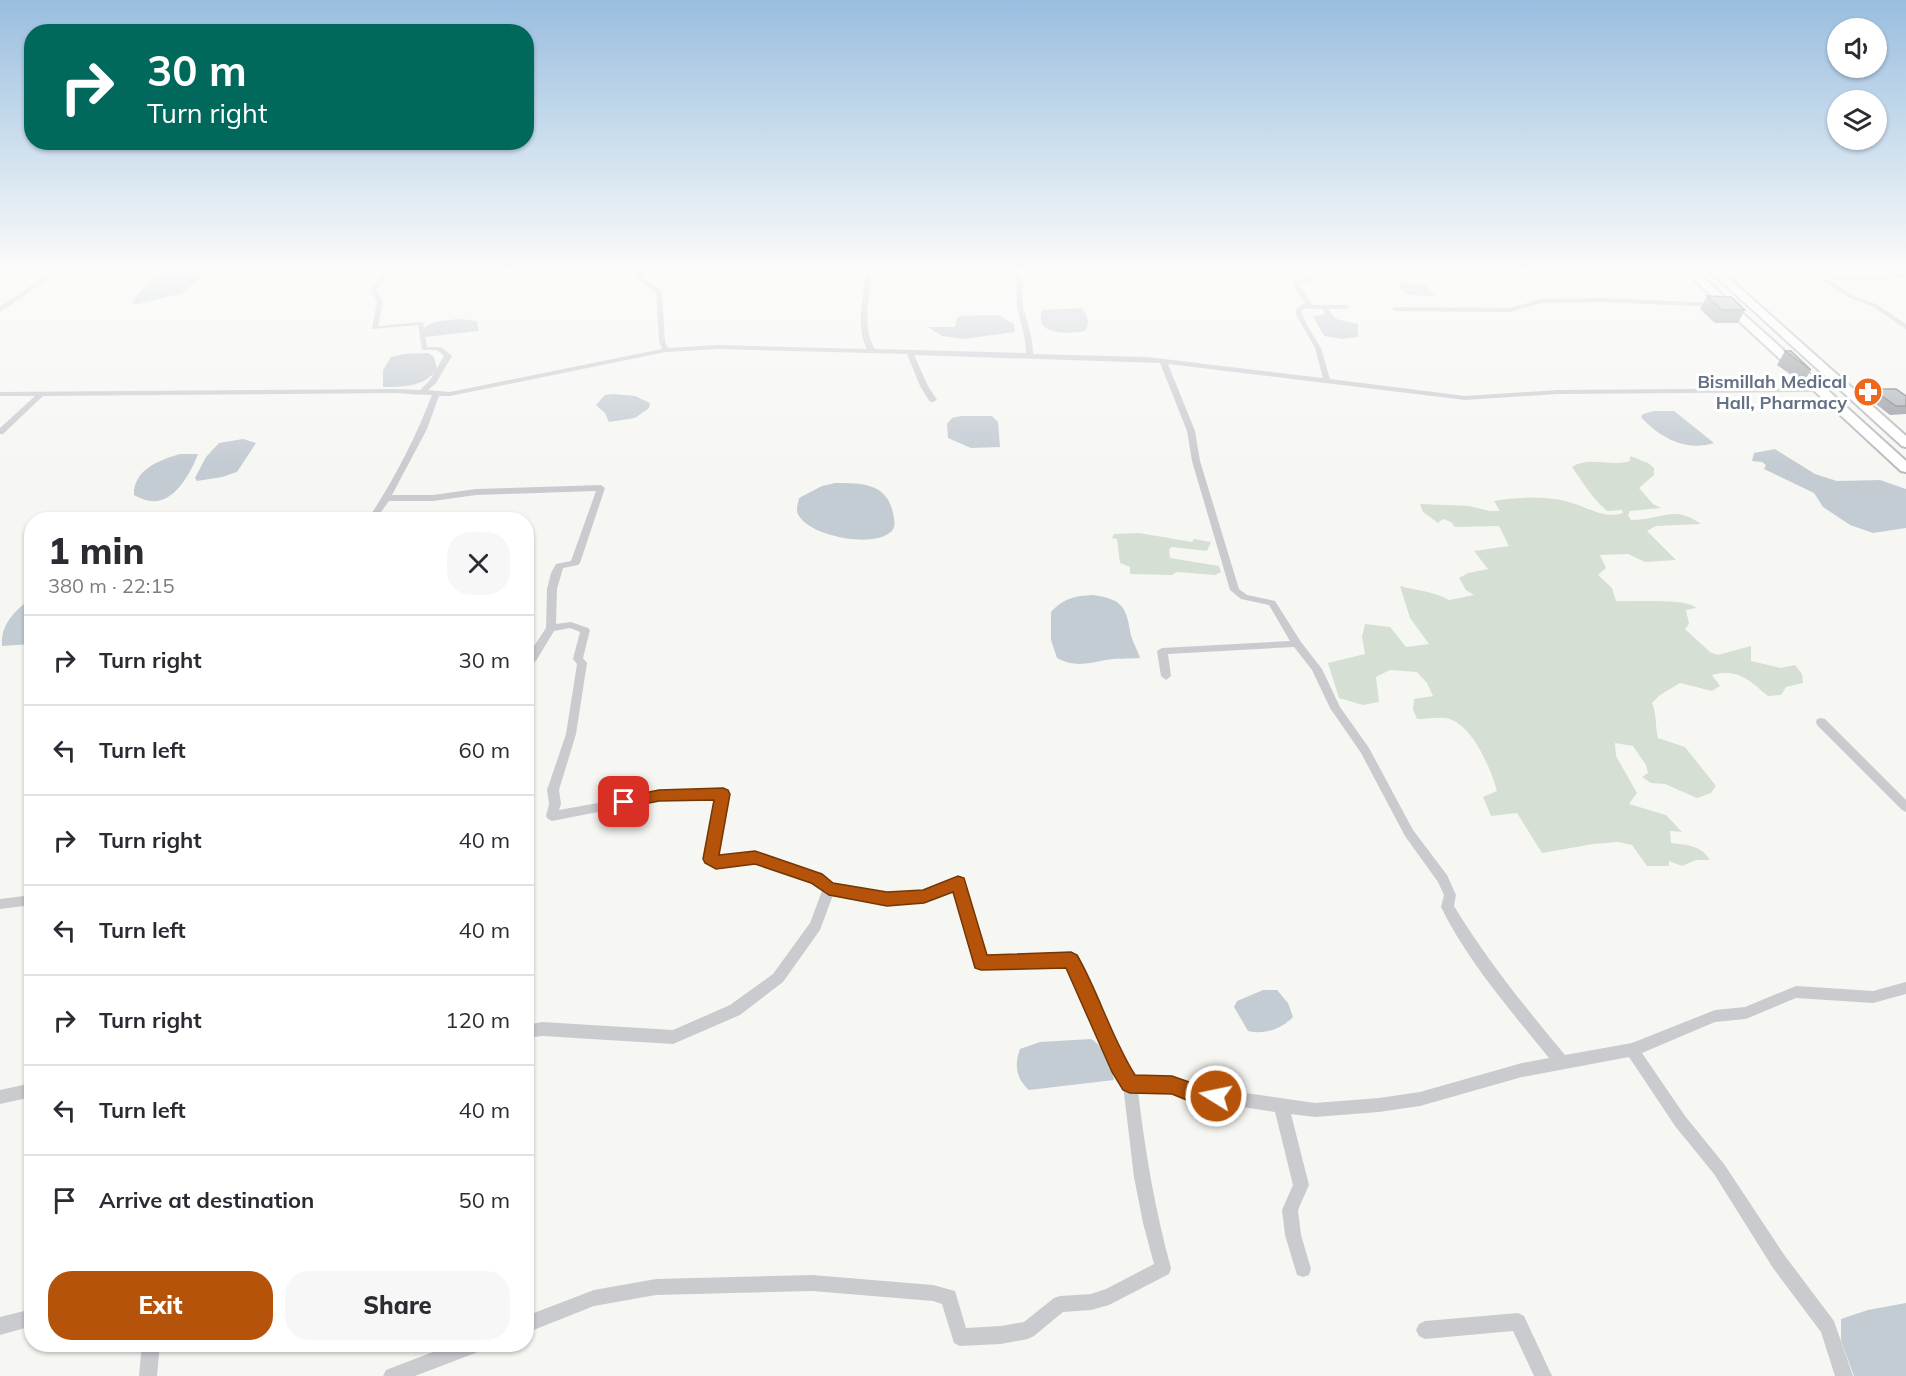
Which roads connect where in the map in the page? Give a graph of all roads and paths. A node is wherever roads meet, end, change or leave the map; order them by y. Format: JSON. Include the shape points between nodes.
{"nodes":[{"id":1,"x":423,"y":336,"type":"edge"},
{"id":2,"x":662,"y":336,"type":"edge"},
{"id":3,"x":864,"y":336,"type":"edge"},
{"id":4,"x":1029,"y":336,"type":"edge"},
{"id":5,"x":1313,"y":336,"type":"edge"},
{"id":6,"x":1761,"y":336,"type":"edge"},
{"id":7,"x":1787,"y":336,"type":"edge"},
{"id":8,"x":666,"y":350,"type":"junction"},
{"id":9,"x":872,"y":351,"type":"junction"},
{"id":10,"x":909,"y":352,"type":"junction"},
{"id":11,"x":1029,"y":356,"type":"junction"},
{"id":12,"x":1163,"y":361,"type":"junction"},
{"id":13,"x":1327,"y":380,"type":"junction"},
{"id":14,"x":1819,"y":390,"type":"junction"},
{"id":15,"x":0,"y":394,"type":"edge"},
{"id":16,"x":420,"y":394,"type":"junction"},
{"id":17,"x":436,"y":394,"type":"junction"},
{"id":18,"x":40,"y":395,"type":"junction"},
{"id":19,"x":933,"y":400,"type":"dead end"},
{"id":20,"x":0,"y":432,"type":"edge"},
{"id":21,"x":1906,"y":443,"type":"edge"},
{"id":22,"x":1906,"y":468,"type":"edge"},
{"id":23,"x":386,"y":498,"type":"junction"},
{"id":24,"x":377,"y":512,"type":"edge"},
{"id":25,"x":551,"y":628,"type":"junction"},
{"id":26,"x":1297,"y":644,"type":"junction"},
{"id":27,"x":534,"y":652,"type":"edge"},
{"id":28,"x":1166,"y":676,"type":"dead end"},
{"id":29,"x":1821,"y":722,"type":"dead end"},
{"id":30,"x":1906,"y":807,"type":"edge"},
{"id":31,"x":829,"y":889,"type":"junction"},
{"id":32,"x":24,"y":901,"type":"edge"},
{"id":33,"x":0,"y":903,"type":"edge"},
{"id":34,"x":1906,"y":988,"type":"edge"},
{"id":35,"x":534,"y":1030,"type":"edge"},
{"id":36,"x":1632,"y":1050,"type":"junction"},
{"id":37,"x":1562,"y":1062,"type":"junction"},
{"id":38,"x":1130,"y":1084,"type":"junction"},
{"id":39,"x":24,"y":1092,"type":"edge"},
{"id":40,"x":0,"y":1097,"type":"edge"},
{"id":41,"x":1281,"y":1104,"type":"junction"},
{"id":42,"x":1303,"y":1269,"type":"dead end"},
{"id":43,"x":24,"y":1319,"type":"edge"},
{"id":44,"x":534,"y":1322,"type":"edge"},
{"id":45,"x":0,"y":1326,"type":"edge"},
{"id":46,"x":1425,"y":1330,"type":"dead end"},
{"id":47,"x":150,"y":1352,"type":"edge"},
{"id":48,"x":456,"y":1352,"type":"edge"},
{"id":49,"x":147,"y":1376,"type":"edge"},
{"id":50,"x":392,"y":1376,"type":"edge"},
{"id":51,"x":1543,"y":1376,"type":"edge"},
{"id":52,"x":1844,"y":1376,"type":"edge"}],
"edges":[{"from":1,"to":16,"type":"street","via":[[424,349],[439,348],[448,356]]},
{"from":2,"to":8,"type":"street"},
{"from":3,"to":9,"type":"street"},
{"from":4,"to":11,"type":"street"},
{"from":5,"to":13,"type":"street"},
{"from":6,"to":14,"type":"highway"},
{"from":7,"to":21,"type":"highway"},
{"from":8,"to":9,"type":"street","via":[[718,347]]},
{"from":8,"to":17,"type":"street"},
{"from":9,"to":10,"type":"street"},
{"from":10,"to":11,"type":"street"},
{"from":10,"to":19,"type":"street"},
{"from":11,"to":12,"type":"street"},
{"from":12,"to":13,"type":"street"},
{"from":12,"to":26,"type":"street","via":[[1191,431],[1196,461],[1235,590],[1244,597],[1272,603]]},
{"from":13,"to":14,"type":"street","via":[[1465,398],[1569,392]]},
{"from":14,"to":22,"type":"highway"},
{"from":15,"to":18,"type":"street"},
{"from":16,"to":17,"type":"street"},
{"from":16,"to":18,"type":"street","via":[[398,391]]},
{"from":17,"to":23,"type":"street","via":[[423,429]]},
{"from":18,"to":20,"type":"street"},
{"from":23,"to":24,"type":"street"},
{"from":23,"to":25,"type":"street","via":[[601,488],[575,563],[559,566],[556,571],[551,591]]},
{"from":25,"to":27,"type":"street"},
{"from":25,"to":31,"type":"street","via":[[571,625],[585,630],[571,734],[553,790],[552,816],[659,796],[723,794],[711,859],[716,862],[755,857],[816,879]]},
{"from":26,"to":28,"type":"street","via":[[1162,651]]},
{"from":26,"to":37,"type":"street","via":[[1317,669],[1335,708],[1365,751],[1409,833],[1443,879],[1450,895],[1447,906],[1461,931]]},
{"from":29,"to":30,"type":"street"},
{"from":31,"to":35,"type":"street","via":[[815,926],[778,978],[735,1010],[672,1037]]},
{"from":31,"to":38,"type":"street","via":[[887,899],[924,897],[958,883],[981,963],[1071,960]]},
{"from":32,"to":33,"type":"street"},
{"from":34,"to":36,"type":"street","via":[[1873,997],[1796,992],[1746,1013],[1715,1016]]},
{"from":36,"to":37,"type":"street"},
{"from":36,"to":52,"type":"street","via":[[1828,1327]]},
{"from":37,"to":41,"type":"street","via":[[1420,1099],[1315,1110]]},
{"from":38,"to":41,"type":"street","via":[[1172,1085],[1189,1092]]},
{"from":38,"to":44,"type":"street","via":[[1147,1213],[1163,1268],[1109,1297],[1060,1304],[1028,1330],[960,1337],[949,1297],[812,1283],[656,1287],[594,1298]]},
{"from":39,"to":40,"type":"street"},
{"from":41,"to":42,"type":"street","via":[[1301,1185],[1290,1210]]},
{"from":43,"to":45,"type":"street"},
{"from":46,"to":51,"type":"street","via":[[1518,1322]]},
{"from":47,"to":49,"type":"street"},
{"from":48,"to":50,"type":"street"}]}
